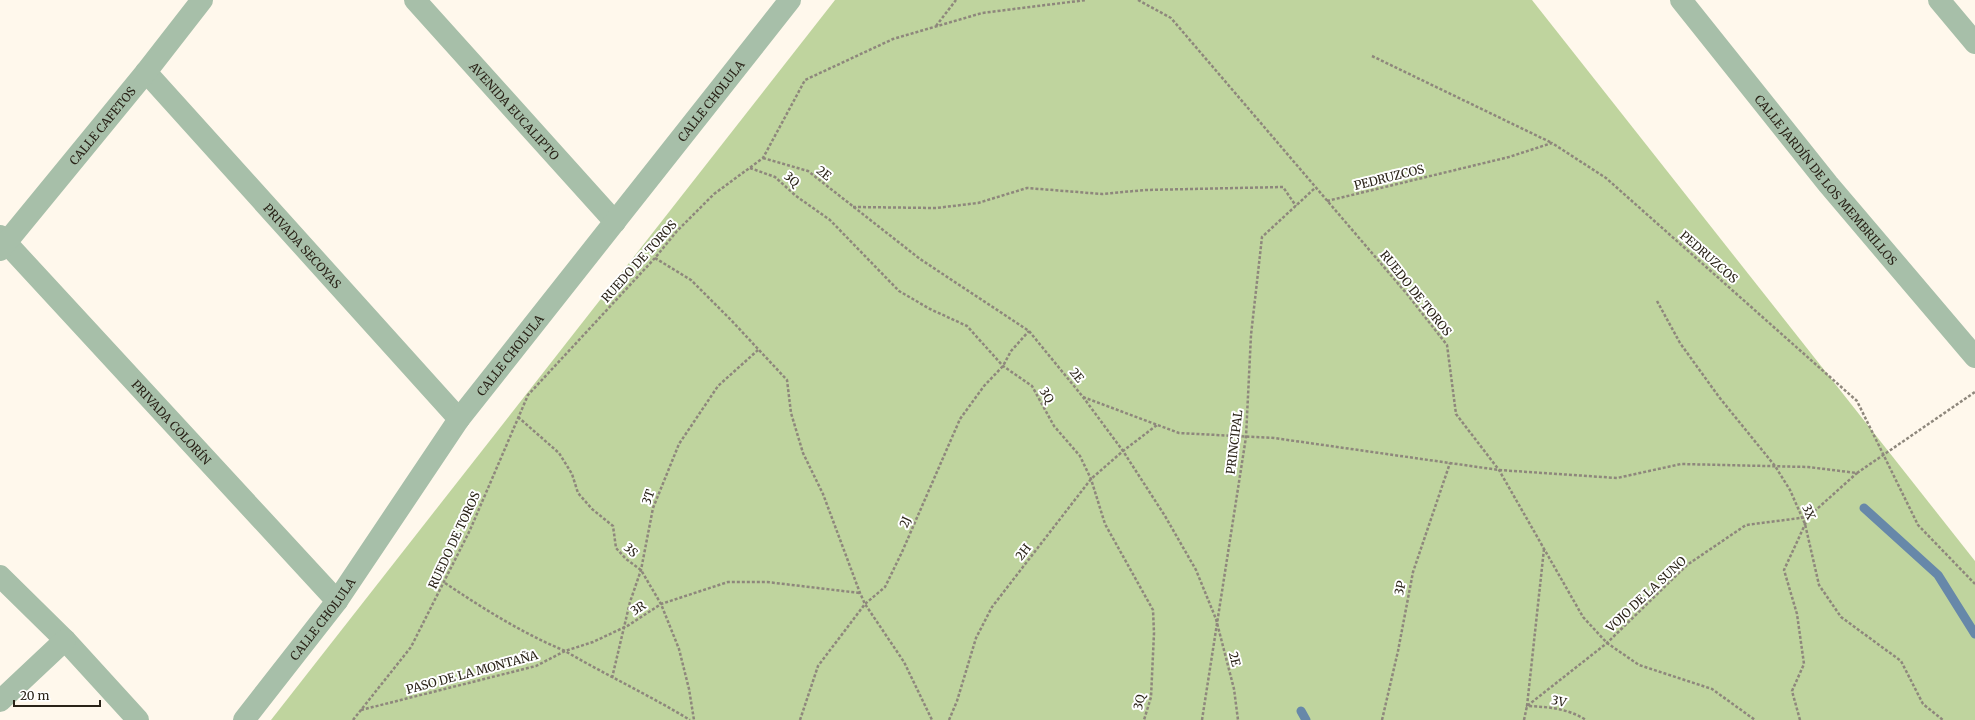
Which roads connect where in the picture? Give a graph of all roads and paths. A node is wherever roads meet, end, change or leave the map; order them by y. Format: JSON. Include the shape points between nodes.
{"nodes":[{"id":1,"x":202,"y":0,"type":"edge"},
{"id":2,"x":415,"y":0,"type":"edge"},
{"id":3,"x":790,"y":0,"type":"edge"},
{"id":4,"x":956,"y":0,"type":"edge"},
{"id":5,"x":1086,"y":0,"type":"edge"},
{"id":6,"x":1138,"y":0,"type":"edge"},
{"id":7,"x":1681,"y":0,"type":"edge"},
{"id":8,"x":1939,"y":0,"type":"edge"},
{"id":9,"x":936,"y":27,"type":"junction"},
{"id":10,"x":1975,"y":43,"type":"edge"},
{"id":11,"x":1372,"y":56,"type":"dead end"},
{"id":12,"x":146,"y":72,"type":"junction"},
{"id":13,"x":1552,"y":143,"type":"junction"},
{"id":14,"x":762,"y":158,"type":"junction"},
{"id":15,"x":750,"y":168,"type":"junction"},
{"id":16,"x":1315,"y":188,"type":"junction"},
{"id":17,"x":1327,"y":201,"type":"junction"},
{"id":18,"x":1296,"y":206,"type":"junction"},
{"id":19,"x":852,"y":207,"type":"junction"},
{"id":20,"x":615,"y":222,"type":"junction"},
{"id":21,"x":2,"y":243,"type":"edge"},
{"id":22,"x":655,"y":258,"type":"junction"},
{"id":23,"x":1657,"y":301,"type":"dead end"},
{"id":24,"x":1029,"y":331,"type":"junction"},
{"id":25,"x":758,"y":350,"type":"junction"},
{"id":26,"x":1975,"y":357,"type":"edge"},
{"id":27,"x":1003,"y":366,"type":"junction"},
{"id":28,"x":1975,"y":392,"type":"edge"},
{"id":29,"x":1083,"y":397,"type":"junction"},
{"id":30,"x":518,"y":416,"type":"junction"},
{"id":31,"x":459,"y":419,"type":"junction"},
{"id":32,"x":1157,"y":425,"type":"junction"},
{"id":33,"x":1246,"y":437,"type":"junction"},
{"id":34,"x":1123,"y":451,"type":"junction"},
{"id":35,"x":1884,"y":455,"type":"junction"},
{"id":36,"x":1450,"y":463,"type":"junction"},
{"id":37,"x":1775,"y":466,"type":"junction"},
{"id":38,"x":1499,"y":470,"type":"junction"},
{"id":39,"x":1857,"y":473,"type":"junction"},
{"id":40,"x":1091,"y":479,"type":"junction"},
{"id":41,"x":1808,"y":517,"type":"junction"},
{"id":42,"x":1802,"y":518,"type":"junction"},
{"id":43,"x":1805,"y":524,"type":"junction"},
{"id":44,"x":1544,"y":549,"type":"junction"},
{"id":45,"x":641,"y":570,"type":"junction"},
{"id":46,"x":0,"y":576,"type":"edge"},
{"id":47,"x":445,"y":583,"type":"junction"},
{"id":48,"x":1975,"y":584,"type":"edge"},
{"id":49,"x":860,"y":593,"type":"junction"},
{"id":50,"x":337,"y":601,"type":"junction"},
{"id":51,"x":661,"y":604,"type":"junction"},
{"id":52,"x":864,"y":604,"type":"junction"},
{"id":53,"x":1216,"y":619,"type":"junction"},
{"id":54,"x":624,"y":626,"type":"junction"},
{"id":55,"x":65,"y":640,"type":"junction"},
{"id":56,"x":1607,"y":643,"type":"junction"},
{"id":57,"x":565,"y":652,"type":"junction"},
{"id":58,"x":612,"y":678,"type":"junction"},
{"id":59,"x":0,"y":701,"type":"edge"},
{"id":60,"x":1527,"y":706,"type":"junction"},
{"id":61,"x":361,"y":710,"type":"junction"},
{"id":62,"x":138,"y":720,"type":"edge"},
{"id":63,"x":244,"y":720,"type":"edge"},
{"id":64,"x":353,"y":720,"type":"edge"},
{"id":65,"x":690,"y":720,"type":"edge"},
{"id":66,"x":694,"y":720,"type":"edge"},
{"id":67,"x":800,"y":720,"type":"edge"},
{"id":68,"x":932,"y":720,"type":"edge"},
{"id":69,"x":949,"y":720,"type":"edge"},
{"id":70,"x":1144,"y":720,"type":"edge"},
{"id":71,"x":1202,"y":720,"type":"edge"},
{"id":72,"x":1238,"y":720,"type":"edge"},
{"id":73,"x":1382,"y":720,"type":"edge"},
{"id":74,"x":1524,"y":720,"type":"edge"},
{"id":75,"x":1586,"y":720,"type":"edge"},
{"id":76,"x":1755,"y":720,"type":"edge"},
{"id":77,"x":1800,"y":720,"type":"edge"},
{"id":78,"x":1944,"y":720,"type":"edge"}],
"edges":[{"from":1,"to":12,"type":"street","name":"CALLE CAFETOS"},
{"from":2,"to":20,"type":"street","name":"AVENIDA EUCALIPTO"},
{"from":3,"to":20,"type":"street","name":"CALLE CHOLULA"},
{"from":4,"to":9,"type":"path"},
{"from":5,"to":9,"type":"path","name":"RUEDO DE TOROS","via":[[982,13]]},
{"from":6,"to":16,"type":"path","name":"RUEDO DE TOROS","via":[[1171,18]]},
{"from":7,"to":26,"type":"street","name":"CALLE JARDÍN DE LOS MEMBRILLOS","via":[[1828,184]]},
{"from":8,"to":10,"type":"street"},
{"from":9,"to":14,"type":"path","name":"RUEDO DE TOROS","via":[[893,39],[805,80]]},
{"from":11,"to":13,"type":"path"},
{"from":12,"to":21,"type":"street","name":"CALLE CAFETOS"},
{"from":12,"to":31,"type":"street","name":"PRIVADA SECOYAS"},
{"from":13,"to":17,"type":"path","name":"PEDRUZCOS","via":[[1502,158]]},
{"from":13,"to":35,"type":"path","name":"PEDRUZCOS","via":[[1606,178],[1857,401]]},
{"from":14,"to":15,"type":"path","name":"RUEDO DE TOROS"},
{"from":14,"to":19,"type":"path","name":"2E","via":[[808,172]]},
{"from":15,"to":22,"type":"path","name":"RUEDO DE TOROS","via":[[714,194],[677,231]]},
{"from":15,"to":27,"type":"path","name":"3Q","via":[[775,176],[796,196],[830,220],[900,291],[930,310],[967,326]]},
{"from":16,"to":17,"type":"path","name":"RUEDO DE TOROS"},
{"from":16,"to":18,"type":"path","name":"PRINCIPAL"},
{"from":17,"to":38,"type":"path","name":"RUEDO DE TOROS","via":[[1447,345],[1456,414]]},
{"from":18,"to":19,"type":"path","via":[[1283,187],[1145,190],[1102,194],[1027,188],[978,203],[957,206]]},
{"from":18,"to":33,"type":"path","name":"PRINCIPAL","via":[[1262,237],[1251,335]]},
{"from":19,"to":24,"type":"path","name":"2E","via":[[920,259]]},
{"from":20,"to":31,"type":"street","name":"CALLE CHOLULA"},
{"from":21,"to":50,"type":"street","name":"PRIVADA COLORÍN"},
{"from":22,"to":25,"type":"path","via":[[691,280]]},
{"from":22,"to":30,"type":"path","name":"RUEDO DE TOROS","via":[[528,395]]},
{"from":23,"to":37,"type":"path","name":"3X","via":[[1680,343],[1719,397]]},
{"from":24,"to":27,"type":"path","name":"2J"},
{"from":24,"to":29,"type":"path","name":"2E"},
{"from":25,"to":45,"type":"path","name":"3T","via":[[718,386],[679,444],[653,508]]},
{"from":25,"to":49,"type":"path","via":[[787,380],[791,413],[803,453],[823,494]]},
{"from":27,"to":40,"type":"path","name":"3Q","via":[[1032,386],[1054,426],[1080,456]]},
{"from":27,"to":52,"type":"path","name":"2J","via":[[984,386],[960,419],[885,587]]},
{"from":28,"to":35,"type":"path"},
{"from":29,"to":32,"type":"path"},
{"from":29,"to":34,"type":"path","name":"2E"},
{"from":30,"to":45,"type":"path","name":"3S","via":[[559,453],[572,474],[578,493],[592,509],[613,526],[616,548],[626,560]]},
{"from":30,"to":47,"type":"path","name":"RUEDO DE TOROS"},
{"from":31,"to":50,"type":"street","name":"CALLE CHOLULA"},
{"from":32,"to":33,"type":"path","via":[[1179,433]]},
{"from":32,"to":34,"type":"path","name":"2H"},
{"from":33,"to":36,"type":"path","via":[[1274,438]]},
{"from":33,"to":53,"type":"path","name":"PRINCIPAL"},
{"from":34,"to":40,"type":"path","name":"2H"},
{"from":34,"to":53,"type":"path","name":"2E","via":[[1196,570]]},
{"from":35,"to":39,"type":"path"},
{"from":35,"to":48,"type":"path","name":"PEDRUZCOS","via":[[1918,525]]},
{"from":36,"to":38,"type":"path"},
{"from":36,"to":73,"type":"path","name":"3P","via":[[1413,572]]},
{"from":37,"to":38,"type":"path","via":[[1681,464],[1617,478]]},
{"from":37,"to":39,"type":"path"},
{"from":37,"to":42,"type":"path","name":"3X","via":[[1790,490]]},
{"from":38,"to":44,"type":"path","name":"RUEDO DE TOROS"},
{"from":39,"to":41,"type":"path"},
{"from":40,"to":69,"type":"path","name":"2H","via":[[992,607],[976,638]]},
{"from":40,"to":70,"type":"path","name":"3Q","via":[[1104,524],[1153,610],[1151,697]]},
{"from":41,"to":42,"type":"path","name":"VOJO DE LA SUNO"},
{"from":41,"to":43,"type":"path"},
{"from":42,"to":43,"type":"path","name":"3X"},
{"from":42,"to":56,"type":"path","name":"VOJO DE LA SUNO","via":[[1746,525],[1687,565]]},
{"from":43,"to":77,"type":"path","via":[[1784,570],[1797,614],[1804,664],[1792,691]]},
{"from":43,"to":78,"type":"path","name":"3X","via":[[1819,585],[1841,617],[1901,661],[1923,704]]},
{"from":44,"to":56,"type":"path","name":"RUEDO DE TOROS","via":[[1583,617]]},
{"from":44,"to":60,"type":"path"},
{"from":45,"to":51,"type":"path","name":"3S"},
{"from":45,"to":54,"type":"path","name":"3T"},
{"from":46,"to":55,"type":"street"},
{"from":47,"to":57,"type":"path","via":[[534,639]]},
{"from":47,"to":61,"type":"path","name":"RUEDO DE TOROS","via":[[411,647]]},
{"from":49,"to":51,"type":"path","name":"3R","via":[[767,582],[728,582]]},
{"from":49,"to":52,"type":"path"},
{"from":50,"to":63,"type":"street","name":"CALLE CHOLULA"},
{"from":51,"to":54,"type":"path","name":"3R"},
{"from":51,"to":66,"type":"path","name":"3S","via":[[679,649]]},
{"from":52,"to":67,"type":"path","name":"2J","via":[[818,666]]},
{"from":52,"to":68,"type":"path","via":[[904,662]]},
{"from":53,"to":71,"type":"path","name":"PRINCIPAL"},
{"from":53,"to":72,"type":"path","name":"2E","via":[[1234,689]]},
{"from":54,"to":57,"type":"path","name":"3R","via":[[594,642]]},
{"from":54,"to":58,"type":"path","name":"3T"},
{"from":55,"to":59,"type":"street"},
{"from":55,"to":62,"type":"street"},
{"from":56,"to":60,"type":"path","name":"VOJO DE LA SUNO"},
{"from":56,"to":76,"type":"path","name":"RUEDO DE TOROS","via":[[1639,665],[1712,689]]},
{"from":57,"to":58,"type":"path"},
{"from":57,"to":61,"type":"path","name":"PASO DE LA MONTAÑA","via":[[536,666]]},
{"from":58,"to":65,"type":"path","via":[[650,696]]},
{"from":60,"to":74,"type":"path"},
{"from":60,"to":75,"type":"path","name":"3V","via":[[1552,706]]},
{"from":61,"to":64,"type":"path","name":"RUEDO DE TOROS"}]}
